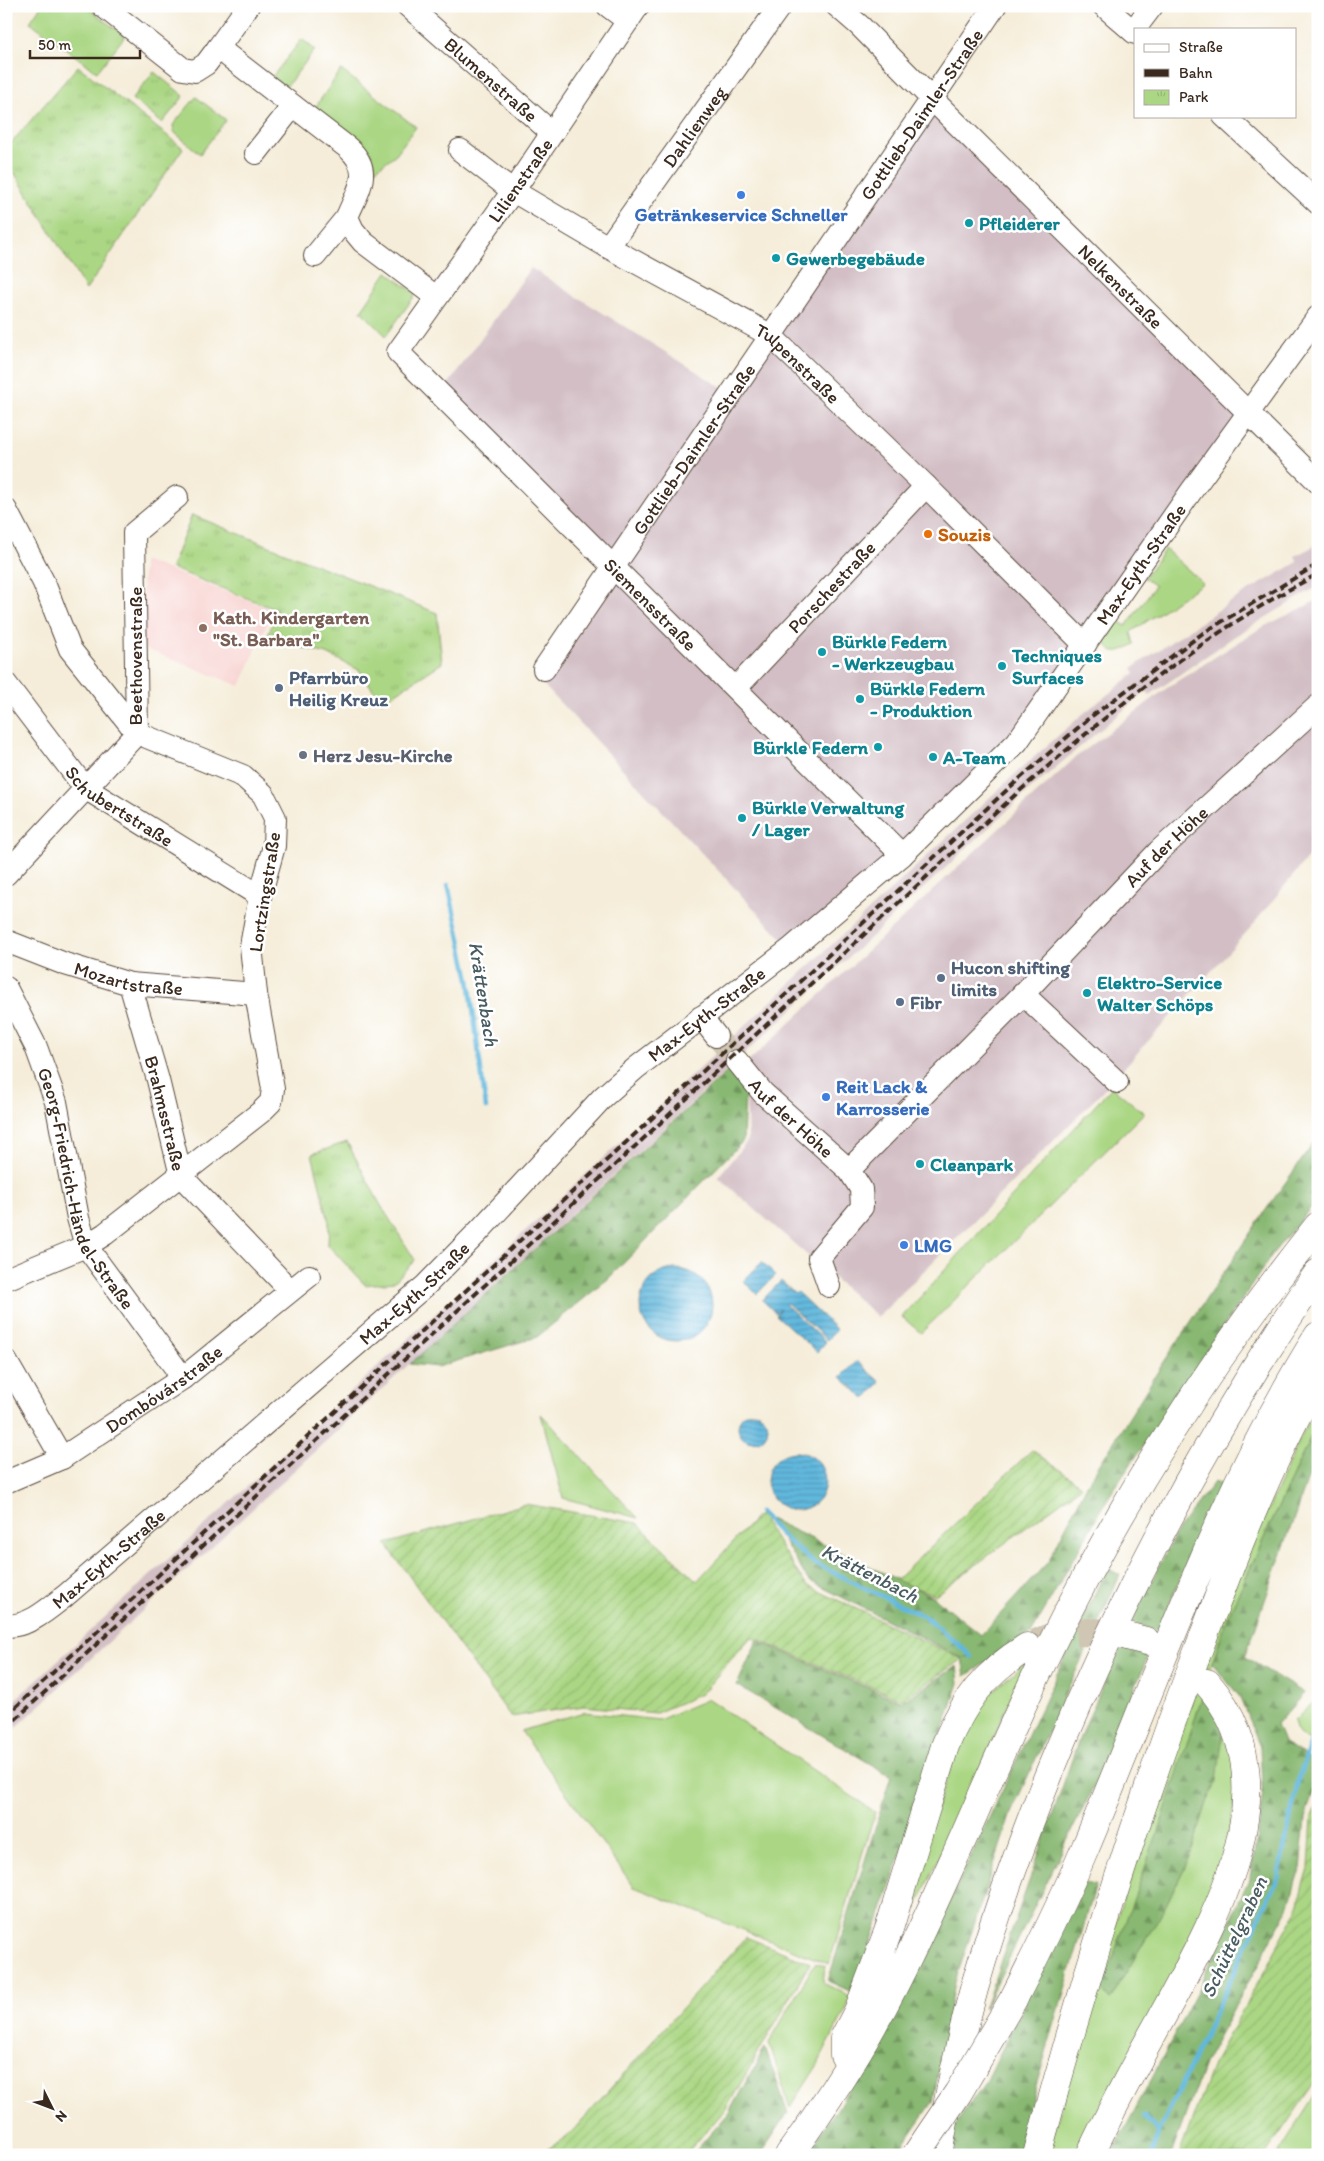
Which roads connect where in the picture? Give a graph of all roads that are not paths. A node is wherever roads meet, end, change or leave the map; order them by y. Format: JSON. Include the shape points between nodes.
{"nodes":[{"id":1,"x":103,"y":6,"type":"edge"},
{"id":2,"x":248,"y":6,"type":"edge"},
{"id":3,"x":408,"y":6,"type":"edge"},
{"id":4,"x":608,"y":6,"type":"edge"},
{"id":5,"x":780,"y":6,"type":"edge"},
{"id":6,"x":837,"y":6,"type":"edge"},
{"id":7,"x":995,"y":6,"type":"edge"},
{"id":8,"x":1104,"y":6,"type":"edge"},
{"id":9,"x":1152,"y":6,"type":"edge"},
{"id":10,"x":633,"y":14,"type":"edge"},
{"id":11,"x":1137,"y":28,"type":"edge"},
{"id":12,"x":1134,"y":32,"type":"edge"},
{"id":13,"x":218,"y":48,"type":"junction"},
{"id":14,"x":932,"y":100,"type":"junction"},
{"id":15,"x":293,"y":106,"type":"junction"},
{"id":16,"x":1226,"y":118,"type":"edge"},
{"id":17,"x":552,"y":133,"type":"junction"},
{"id":18,"x":460,"y":150,"type":"dead end"},
{"id":19,"x":256,"y":153,"type":"dead end"},
{"id":20,"x":513,"y":191,"type":"junction"},
{"id":21,"x":1318,"y":203,"type":"edge"},
{"id":22,"x":347,"y":217,"type":"junction"},
{"id":23,"x":608,"y":247,"type":"junction"},
{"id":24,"x":315,"y":256,"type":"dead end"},
{"id":25,"x":436,"y":298,"type":"junction"},
{"id":26,"x":1318,"y":317,"type":"edge"},
{"id":27,"x":770,"y":335,"type":"junction"},
{"id":28,"x":398,"y":352,"type":"joint"},
{"id":29,"x":1248,"y":412,"type":"junction"},
{"id":30,"x":1318,"y":482,"type":"edge"},
{"id":31,"x":926,"y":486,"type":"junction"},
{"id":32,"x":177,"y":497,"type":"dead end"},
{"id":33,"x":6,"y":510,"type":"edge"},
{"id":34,"x":614,"y":567,"type":"junction"},
{"id":35,"x":1085,"y":645,"type":"junction"},
{"id":36,"x":544,"y":669,"type":"dead end"},
{"id":37,"x":6,"y":684,"type":"edge"},
{"id":38,"x":736,"y":688,"type":"junction"},
{"id":39,"x":1318,"y":706,"type":"edge"},
{"id":40,"x":136,"y":733,"type":"junction"},
{"id":41,"x":86,"y":788,"type":"junction"},
{"id":42,"x":902,"y":854,"type":"junction"},
{"id":43,"x":6,"y":874,"type":"edge"},
{"id":44,"x":260,"y":896,"type":"junction"},
{"id":45,"x":6,"y":941,"type":"edge"},
{"id":46,"x":130,"y":984,"type":"junction"},
{"id":47,"x":6,"y":988,"type":"edge"},
{"id":48,"x":256,"y":994,"type":"junction"},
{"id":49,"x":1023,"y":994,"type":"junction"},
{"id":50,"x":701,"y":1017,"type":"junction"},
{"id":51,"x":716,"y":1036,"type":"tunnel mouth"},
{"id":52,"x":737,"y":1061,"type":"tunnel mouth"},
{"id":53,"x":1117,"y":1082,"type":"dead end"},
{"id":54,"x":849,"y":1170,"type":"junction"},
{"id":55,"x":181,"y":1176,"type":"junction"},
{"id":56,"x":1318,"y":1226,"type":"edge"},
{"id":57,"x":86,"y":1246,"type":"junction"},
{"id":58,"x":1318,"y":1273,"type":"edge"},
{"id":59,"x":309,"y":1276,"type":"dead end"},
{"id":60,"x":6,"y":1279,"type":"edge"},
{"id":61,"x":829,"y":1286,"type":"dead end"},
{"id":62,"x":290,"y":1290,"type":"junction"},
{"id":63,"x":1318,"y":1336,"type":"edge"},
{"id":64,"x":6,"y":1361,"type":"edge"},
{"id":65,"x":1318,"y":1376,"type":"edge"},
{"id":66,"x":183,"y":1378,"type":"junction"},
{"id":67,"x":62,"y":1458,"type":"junction"},
{"id":68,"x":6,"y":1482,"type":"edge"},
{"id":69,"x":6,"y":1626,"type":"edge"},
{"id":70,"x":1027,"y":1647,"type":"tunnel mouth"},
{"id":71,"x":1207,"y":1683,"type":"dead end"},
{"id":72,"x":844,"y":2075,"type":"junction"},
{"id":73,"x":789,"y":2155,"type":"edge"},
{"id":74,"x":916,"y":2155,"type":"edge"},
{"id":75,"x":938,"y":2155,"type":"edge"},
{"id":76,"x":1036,"y":2155,"type":"edge"},
{"id":77,"x":1090,"y":2155,"type":"edge"}],
"edges":[{"from":1,"to":13,"type":"street","via":[[184,69],[195,71],[206,64]]},
{"from":2,"to":13,"type":"street"},
{"from":3,"to":17,"type":"street","name":"Blumenstraße"},
{"from":4,"to":10,"type":"street"},
{"from":5,"to":23,"type":"street","name":"Dahlienweg"},
{"from":6,"to":14,"type":"street","name":"Nelkenstraße"},
{"from":7,"to":14,"type":"street","name":"Gottlieb-Daimler-Straße"},
{"from":8,"to":12,"type":"street"},
{"from":9,"to":11,"type":"street"},
{"from":10,"to":17,"type":"street","name":"Lilienstraße"},
{"from":13,"to":15,"type":"street"},
{"from":14,"to":27,"type":"street","name":"Gottlieb-Daimler-Straße"},
{"from":14,"to":29,"type":"street","name":"Nelkenstraße"},
{"from":15,"to":19,"type":"street"},
{"from":15,"to":22,"type":"street","via":[[348,148],[362,164],[362,178]]},
{"from":16,"to":21,"type":"street"},
{"from":17,"to":20,"type":"street","name":"Lilienstraße"},
{"from":18,"to":20,"type":"street","name":"Tulpenstraße"},
{"from":20,"to":23,"type":"street","name":"Tulpenstraße"},
{"from":20,"to":25,"type":"street","name":"Lilienstraße"},
{"from":22,"to":24,"type":"street"},
{"from":22,"to":25,"type":"street","via":[[363,242]]},
{"from":23,"to":27,"type":"street","name":"Tulpenstraße"},
{"from":25,"to":28,"type":"street","name":"Lilienstraße"},
{"from":26,"to":29,"type":"street","name":"Max-Eyth-Straße"},
{"from":27,"to":31,"type":"street","name":"Tulpenstraße"},
{"from":27,"to":34,"type":"street","name":"Gottlieb-Daimler-Straße"},
{"from":28,"to":34,"type":"street","name":"Siemensstraße"},
{"from":29,"to":30,"type":"street","name":"Nelkenstraße"},
{"from":29,"to":35,"type":"street","name":"Max-Eyth-Straße"},
{"from":31,"to":35,"type":"street","name":"Tulpenstraße"},
{"from":31,"to":38,"type":"street","name":"Porschestraße"},
{"from":32,"to":40,"type":"street","name":"Beethovenstraße","via":[[134,533]]},
{"from":33,"to":40,"type":"street","via":[[44,583],[70,648]]},
{"from":34,"to":36,"type":"street","name":"Gottlieb-Daimler-Straße"},
{"from":34,"to":38,"type":"street","name":"Siemensstraße"},
{"from":35,"to":42,"type":"street","name":"Max-Eyth-Straße","via":[[1017,742]]},
{"from":37,"to":41,"type":"street","name":"Schubertstraße"},
{"from":38,"to":42,"type":"street","name":"Siemensstraße"},
{"from":39,"to":49,"type":"street","name":"Auf der Höhe","via":[[1159,851]]},
{"from":40,"to":41,"type":"street","name":"Beethovenstraße"},
{"from":40,"to":44,"type":"street","name":"Lortzingstraße","via":[[243,776],[262,794],[275,818],[274,846]]},
{"from":41,"to":43,"type":"street","name":"Beethovenstraße"},
{"from":41,"to":44,"type":"street","name":"Schubertstraße"},
{"from":42,"to":50,"type":"street","name":"Max-Eyth-Straße","via":[[792,948]]},
{"from":44,"to":48,"type":"street","name":"Lortzingstraße","via":[[251,946]]},
{"from":45,"to":46,"type":"street","name":"Mozartstraße"},
{"from":46,"to":48,"type":"street","name":"Mozartstraße"},
{"from":46,"to":55,"type":"street","name":"Brahmsstraße"},
{"from":47,"to":57,"type":"street","name":"Georg-Friedrich-Händel-Straße","via":[[36,1047],[56,1102]]},
{"from":48,"to":55,"type":"street","name":"Lortzingstraße","via":[[273,1089],[271,1102]]},
{"from":49,"to":53,"type":"street"},
{"from":49,"to":54,"type":"street","name":"Auf der Höhe"},
{"from":50,"to":51,"type":"street"},
{"from":50,"to":69,"type":"street","name":"Max-Eyth-Straße","via":[[603,1097],[426,1285],[65,1596],[37,1618]]},
{"from":52,"to":54,"type":"street","name":"Auf der Höhe","via":[[763,1093]]},
{"from":54,"to":61,"type":"street","name":"Auf der Höhe","via":[[861,1189],[862,1207],[819,1258]]},
{"from":55,"to":57,"type":"street","name":"Lortzingstraße"},
{"from":55,"to":62,"type":"street","name":"Brahmsstraße"},
{"from":56,"to":72,"type":"highway","via":[[1203,1381],[1119,1516],[1046,1654],[923,1928]]},
{"from":57,"to":60,"type":"street","name":"Lortzingstraße"},
{"from":57,"to":66,"type":"street","name":"Georg-Friedrich-Händel-Straße"},
{"from":58,"to":75,"type":"highway","via":[[1263,1354],[1189,1479],[1130,1591],[1065,1733],[993,1925],[951,2081]]},
{"from":59,"to":62,"type":"street","name":"Dombóvárstraße"},
{"from":62,"to":66,"type":"street","name":"Dombóvárstraße"},
{"from":63,"to":74,"type":"highway","bridge":true,"via":[[1231,1496],[1051,1925],[1014,1998],[958,2093]]},
{"from":64,"to":67,"type":"street"},
{"from":65,"to":76,"type":"highway","via":[[1238,1546],[1168,1731],[1102,1926]]},
{"from":66,"to":67,"type":"street","name":"Dombóvárstraße"},
{"from":67,"to":68,"type":"street","name":"Dombóvárstraße"},
{"from":70,"to":72,"type":"highway","via":[[990,1674],[956,1718],[890,1929],[844,2038]]},
{"from":71,"to":77,"type":"highway","via":[[1230,1714],[1245,1759],[1247,1789],[1239,1849],[1202,1939]]},
{"from":72,"to":73,"type":"highway"}]}
